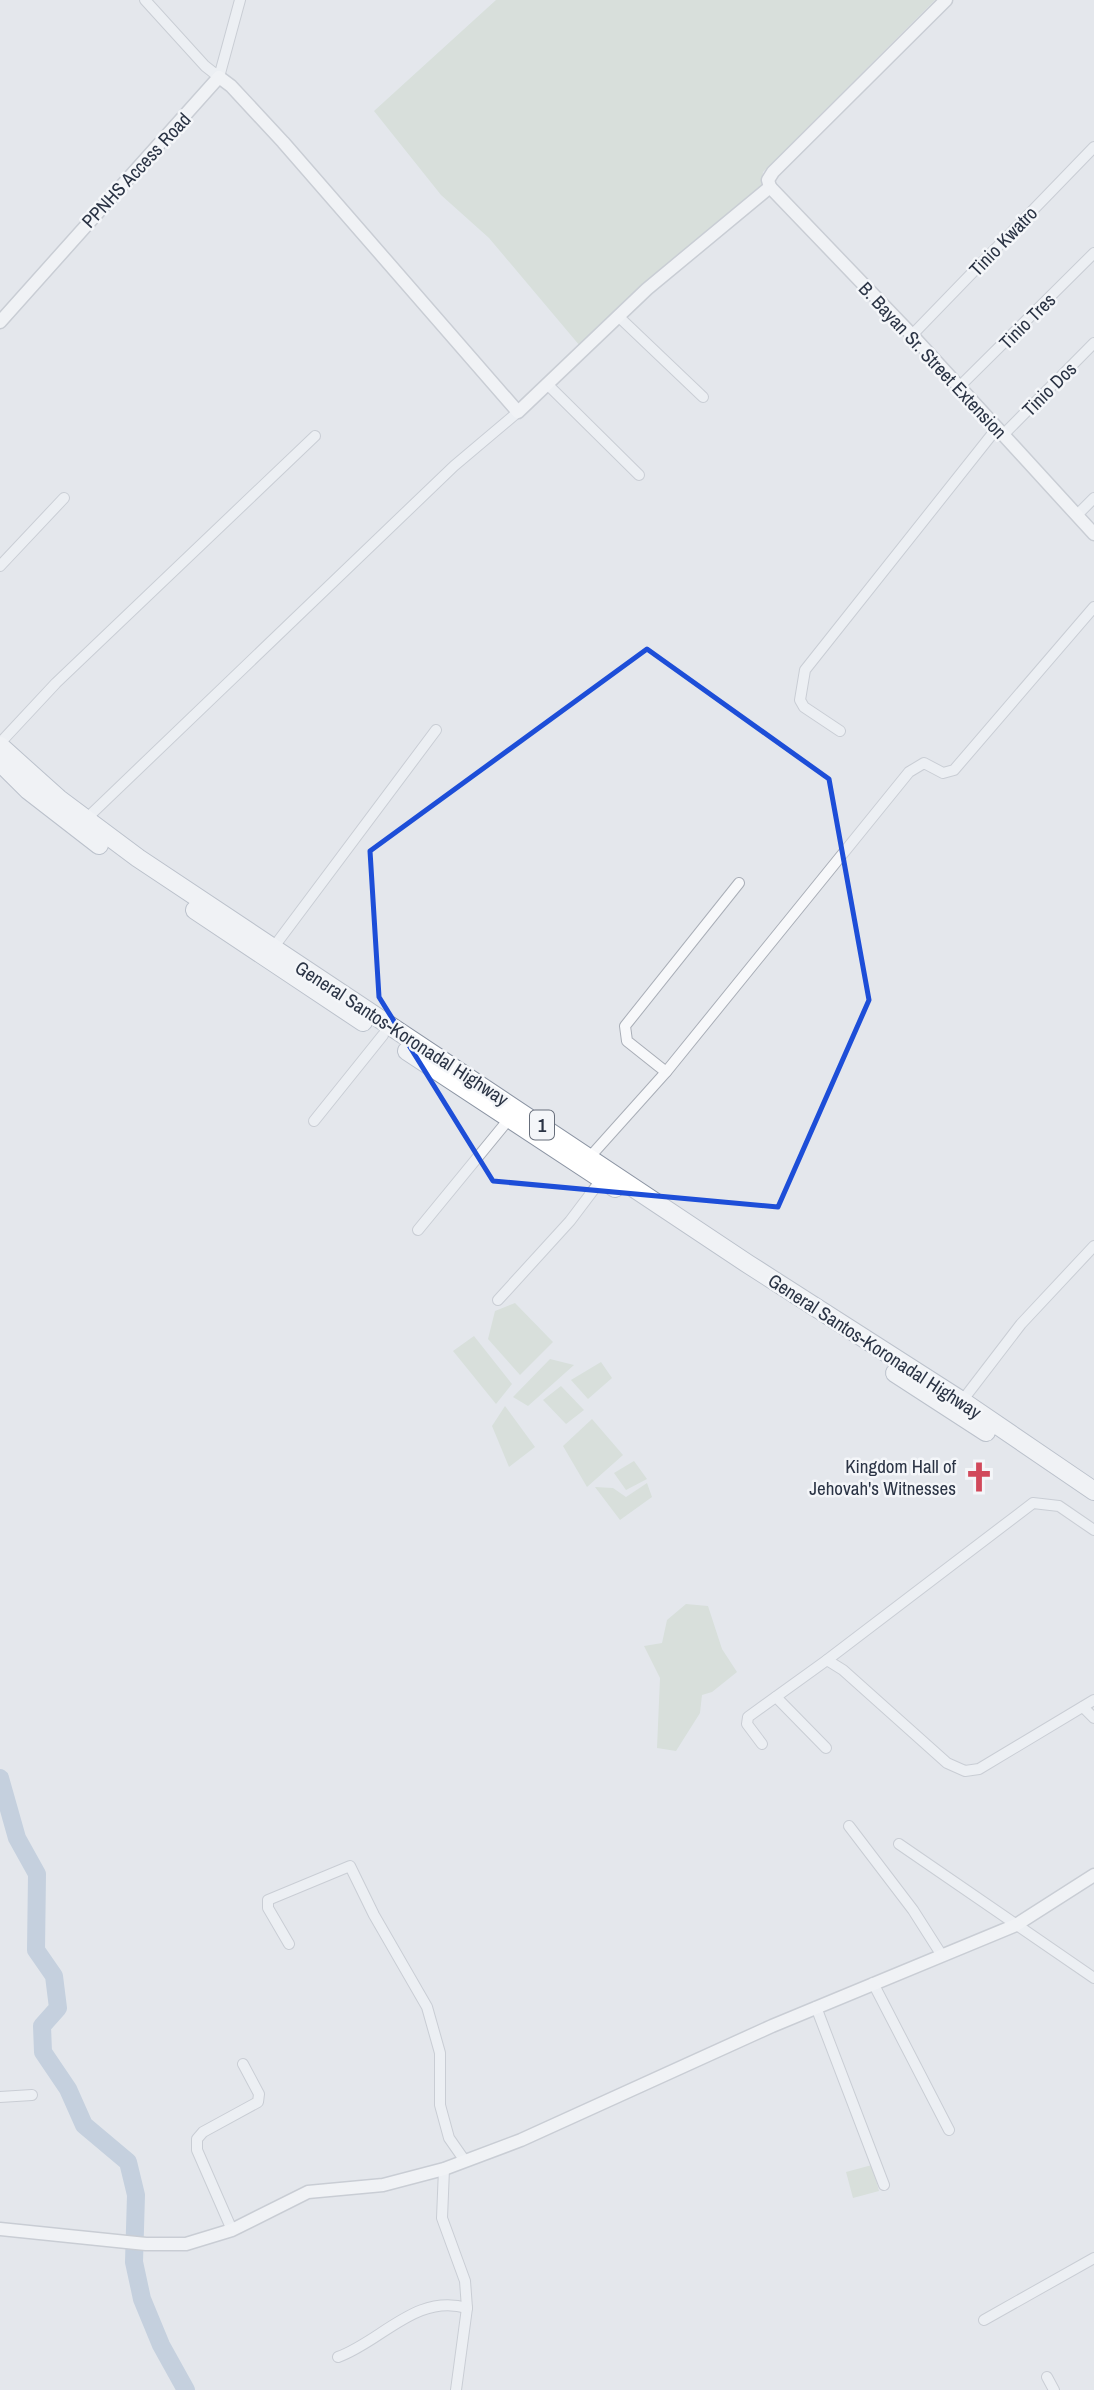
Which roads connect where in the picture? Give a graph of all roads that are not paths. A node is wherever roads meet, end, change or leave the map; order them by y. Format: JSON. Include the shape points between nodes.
{"nodes":[{"id":1,"x":145,"y":0,"type":"edge"},
{"id":2,"x":240,"y":0,"type":"edge"},
{"id":3,"x":946,"y":0,"type":"edge"},
{"id":4,"x":219,"y":77,"type":"junction"},
{"id":5,"x":1094,"y":147,"type":"edge"},
{"id":6,"x":770,"y":187,"type":"junction"},
{"id":7,"x":1094,"y":253,"type":"edge"},
{"id":8,"x":618,"y":316,"type":"junction"},
{"id":9,"x":0,"y":322,"type":"edge"},
{"id":10,"x":912,"y":335,"type":"junction"},
{"id":11,"x":1094,"y":342,"type":"edge"},
{"id":12,"x":547,"y":384,"type":"junction"},
{"id":13,"x":959,"y":387,"type":"junction"},
{"id":14,"x":703,"y":397,"type":"dead end"},
{"id":15,"x":518,"y":412,"type":"junction"},
{"id":16,"x":1000,"y":431,"type":"junction"},
{"id":17,"x":315,"y":436,"type":"dead end"},
{"id":18,"x":639,"y":475,"type":"dead end"},
{"id":19,"x":1094,"y":498,"type":"edge"},
{"id":20,"x":64,"y":499,"type":"dead end"},
{"id":21,"x":1077,"y":515,"type":"junction"},
{"id":22,"x":1094,"y":534,"type":"edge"},
{"id":23,"x":0,"y":566,"type":"edge"},
{"id":24,"x":1094,"y":607,"type":"edge"},
{"id":25,"x":436,"y":730,"type":"dead end"},
{"id":26,"x":840,"y":731,"type":"dead end"},
{"id":27,"x":0,"y":745,"type":"edge"},
{"id":28,"x":0,"y":762,"type":"edge"},
{"id":29,"x":85,"y":820,"type":"junction"},
{"id":30,"x":135,"y":862,"type":"junction"},
{"id":31,"x":739,"y":883,"type":"dead end"},
{"id":32,"x":273,"y":948,"type":"junction"},
{"id":33,"x":383,"y":1035,"type":"junction"},
{"id":34,"x":666,"y":1072,"type":"junction"},
{"id":35,"x":509,"y":1119,"type":"junction"},
{"id":36,"x":314,"y":1121,"type":"dead end"},
{"id":37,"x":587,"y":1163,"type":"junction"},
{"id":38,"x":605,"y":1175,"type":"junction"},
{"id":39,"x":418,"y":1230,"type":"dead end"},
{"id":40,"x":1094,"y":1246,"type":"edge"},
{"id":41,"x":498,"y":1300,"type":"dead end"},
{"id":42,"x":962,"y":1401,"type":"junction"},
{"id":43,"x":1094,"y":1491,"type":"edge"},
{"id":44,"x":1094,"y":1502,"type":"edge"},
{"id":45,"x":1094,"y":1531,"type":"edge"},
{"id":46,"x":827,"y":1660,"type":"junction"},
{"id":47,"x":776,"y":1697,"type":"junction"},
{"id":48,"x":1094,"y":1700,"type":"edge"},
{"id":49,"x":1083,"y":1707,"type":"junction"},
{"id":50,"x":1094,"y":1718,"type":"edge"},
{"id":51,"x":762,"y":1744,"type":"dead end"},
{"id":52,"x":826,"y":1748,"type":"dead end"},
{"id":53,"x":849,"y":1826,"type":"dead end"},
{"id":54,"x":899,"y":1843,"type":"dead end"},
{"id":55,"x":1094,"y":1875,"type":"edge"},
{"id":56,"x":1016,"y":1925,"type":"junction"},
{"id":57,"x":289,"y":1944,"type":"dead end"},
{"id":58,"x":941,"y":1954,"type":"junction"},
{"id":59,"x":1094,"y":1978,"type":"edge"},
{"id":60,"x":873,"y":1983,"type":"junction"},
{"id":61,"x":816,"y":2007,"type":"junction"},
{"id":62,"x":243,"y":2064,"type":"dead end"},
{"id":63,"x":32,"y":2095,"type":"dead end"},
{"id":64,"x":0,"y":2097,"type":"edge"},
{"id":65,"x":948,"y":2130,"type":"dead end"},
{"id":66,"x":465,"y":2161,"type":"junction"},
{"id":67,"x":444,"y":2169,"type":"junction"},
{"id":68,"x":884,"y":2185,"type":"dead end"},
{"id":69,"x":0,"y":2229,"type":"edge"},
{"id":70,"x":232,"y":2230,"type":"junction"},
{"id":71,"x":1094,"y":2258,"type":"edge"},
{"id":72,"x":467,"y":2308,"type":"junction"},
{"id":73,"x":984,"y":2320,"type":"dead end"},
{"id":74,"x":338,"y":2357,"type":"dead end"},
{"id":75,"x":1047,"y":2376,"type":"dead end"},
{"id":76,"x":456,"y":2390,"type":"edge"},
{"id":77,"x":1054,"y":2390,"type":"edge"}],
"edges":[{"from":1,"to":4,"type":"street"},
{"from":2,"to":4,"type":"street","name":"PPNHS Access Road"},
{"from":3,"to":6,"type":"street","via":[[773,172]]},
{"from":4,"to":9,"type":"street","name":"PPNHS Access Road"},
{"from":4,"to":15,"type":"street","via":[[283,142]]},
{"from":5,"to":10,"type":"street","name":"Tinio Kwatro"},
{"from":6,"to":8,"type":"street"},
{"from":6,"to":10,"type":"street","name":"B. Bayan Sr. Street Extension"},
{"from":7,"to":13,"type":"street","name":"Tinio Tres"},
{"from":8,"to":12,"type":"street"},
{"from":8,"to":14,"type":"street"},
{"from":10,"to":13,"type":"street","name":"B. Bayan Sr. Street Extension"},
{"from":11,"to":16,"type":"street","name":"Tinio Dos"},
{"from":12,"to":15,"type":"street"},
{"from":12,"to":18,"type":"street"},
{"from":13,"to":16,"type":"street","name":"B. Bayan Sr. Street Extension"},
{"from":15,"to":29,"type":"street","via":[[454,466]]},
{"from":16,"to":21,"type":"street","name":"B. Bayan Sr. Street Extension"},
{"from":16,"to":26,"type":"street","name":"Tinio Dos","via":[[805,670],[800,700],[804,707]]},
{"from":17,"to":27,"type":"street","via":[[56,683]]},
{"from":19,"to":21,"type":"street"},
{"from":20,"to":23,"type":"street"},
{"from":21,"to":22,"type":"street","name":"B. Bayan Sr. Street Extension"},
{"from":24,"to":34,"type":"street","via":[[954,770],[943,773],[924,763],[909,772]]},
{"from":25,"to":32,"type":"street"},
{"from":27,"to":29,"type":"highway","name":"General Santos-Koronadal Highway","number":"1"},
{"from":28,"to":30,"type":"highway","name":"General Santos-Koronadal Highway","number":"1","via":[[79,831]]},
{"from":29,"to":30,"type":"highway","name":"General Santos-Koronadal Highway","number":"1"},
{"from":30,"to":32,"type":"highway","name":"General Santos-Koronadal Highway","number":"1"},
{"from":30,"to":33,"type":"highway","name":"General Santos-Koronadal Highway","number":"1"},
{"from":31,"to":34,"type":"street","via":[[625,1026],[627,1041]]},
{"from":32,"to":37,"type":"highway","name":"General Santos-Koronadal Highway","number":"1"},
{"from":33,"to":35,"type":"highway","name":"General Santos-Koronadal Highway","number":"1"},
{"from":33,"to":36,"type":"street"},
{"from":34,"to":37,"type":"street"},
{"from":35,"to":37,"type":"highway","name":"General Santos-Koronadal Highway","number":"1"},
{"from":35,"to":39,"type":"street"},
{"from":37,"to":38,"type":"highway","name":"General Santos-Koronadal Highway","number":"1"},
{"from":38,"to":41,"type":"street"},
{"from":38,"to":42,"type":"highway","name":"General Santos-Koronadal Highway","number":"1"},
{"from":38,"to":44,"type":"highway","name":"General Santos-Koronadal Highway","number":"1"},
{"from":40,"to":42,"type":"street","via":[[1021,1324]]},
{"from":42,"to":43,"type":"highway","name":"General Santos-Koronadal Highway","number":"1"},
{"from":45,"to":46,"type":"street","via":[[1059,1506],[1033,1503]]},
{"from":46,"to":47,"type":"street"},
{"from":46,"to":49,"type":"street","via":[[940,1757],[965,1771],[979,1769]]},
{"from":47,"to":51,"type":"street","via":[[747,1719]]},
{"from":47,"to":52,"type":"street"},
{"from":48,"to":49,"type":"street"},
{"from":49,"to":50,"type":"street"},
{"from":53,"to":58,"type":"street"},
{"from":54,"to":56,"type":"street"},
{"from":55,"to":56,"type":"street"},
{"from":56,"to":58,"type":"street"},
{"from":56,"to":59,"type":"street"},
{"from":57,"to":66,"type":"street","via":[[268,1900],[350,1866],[427,2007],[440,2053],[443,2116],[449,2138]]},
{"from":58,"to":60,"type":"street"},
{"from":60,"to":61,"type":"street"},
{"from":60,"to":65,"type":"street"},
{"from":61,"to":66,"type":"street","via":[[554,2126]]},
{"from":61,"to":68,"type":"street"},
{"from":62,"to":70,"type":"street","via":[[259,2094],[258,2102],[197,2139],[197,2150]]},
{"from":63,"to":64,"type":"street"},
{"from":66,"to":67,"type":"street"},
{"from":67,"to":70,"type":"street","via":[[383,2185],[308,2192]]},
{"from":67,"to":72,"type":"street","via":[[442,2218],[467,2289]]},
{"from":69,"to":70,"type":"street","via":[[146,2244],[186,2244]]},
{"from":71,"to":73,"type":"street"},
{"from":72,"to":74,"type":"street","via":[[447,2305],[411,2313],[362,2348]]},
{"from":72,"to":76,"type":"street"},
{"from":75,"to":77,"type":"street"}]}
